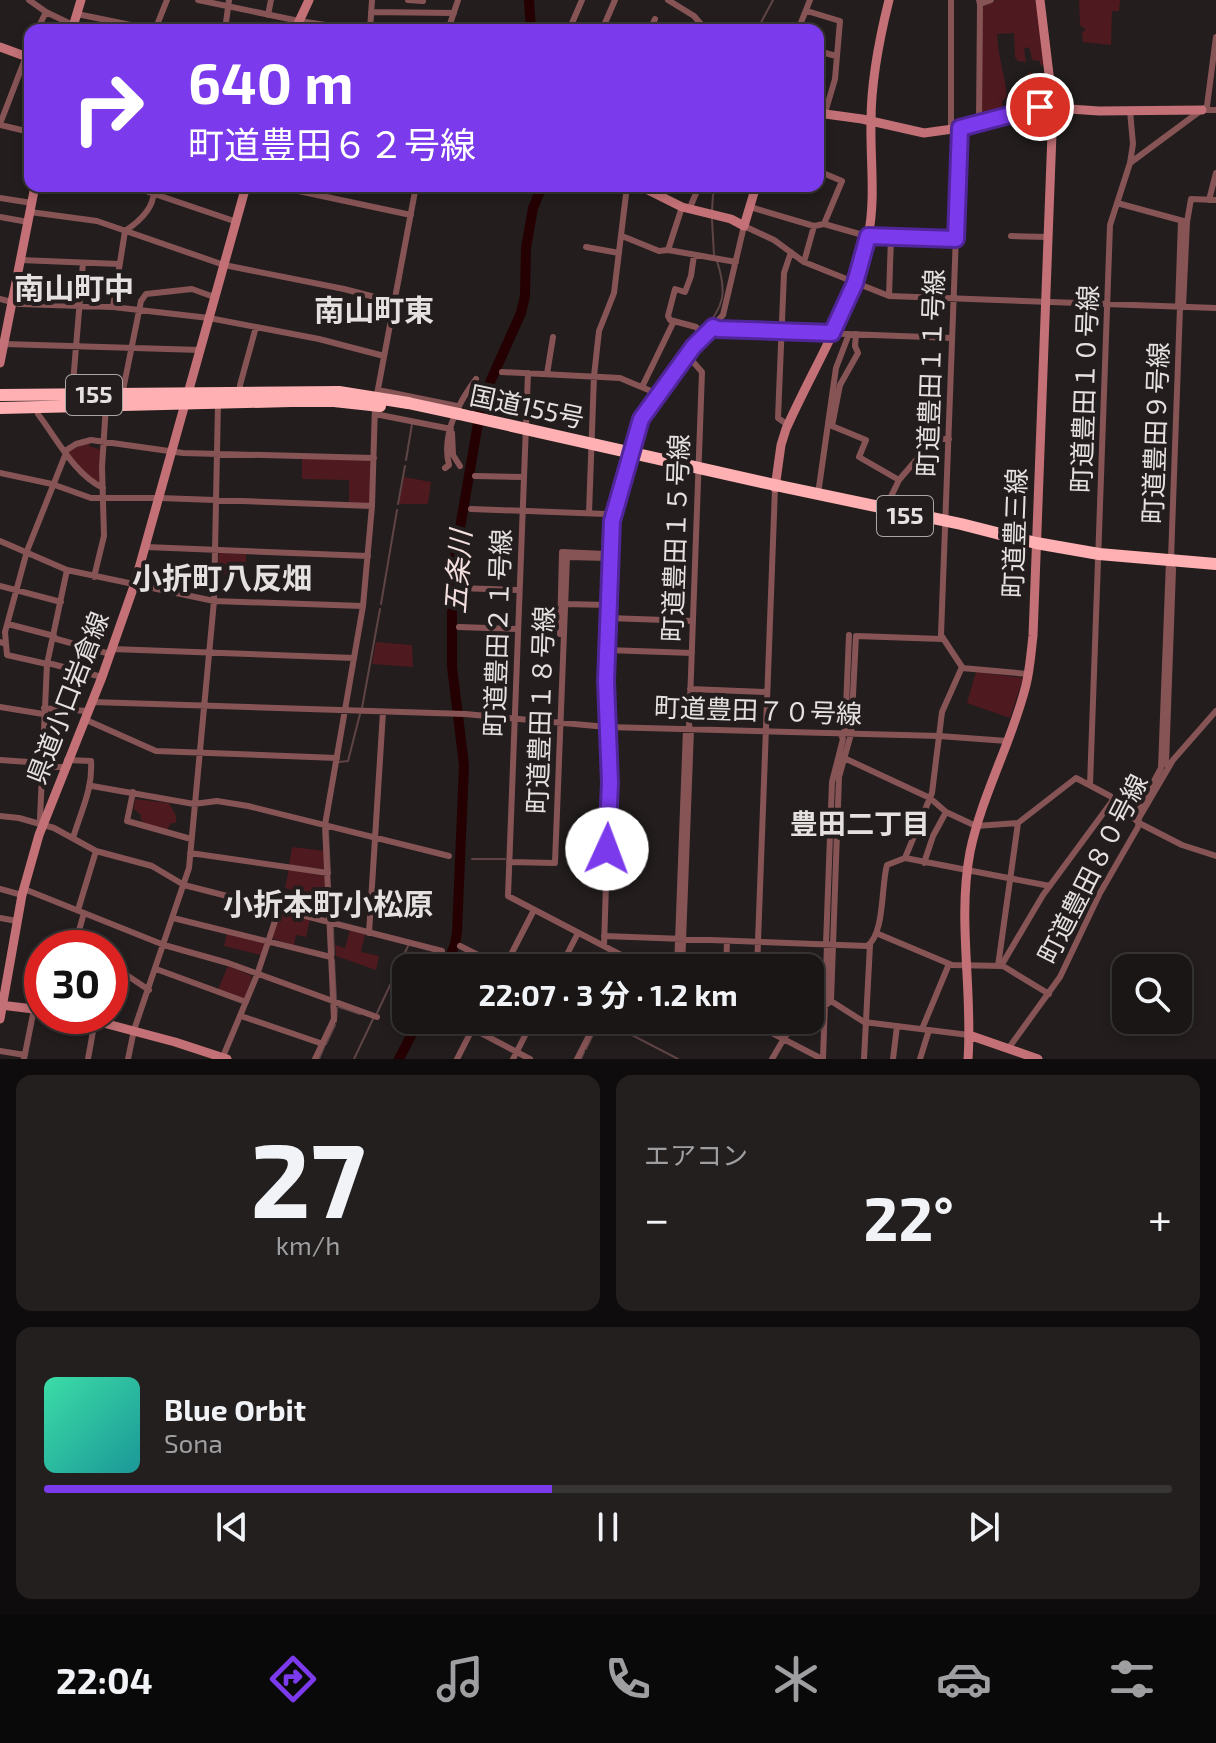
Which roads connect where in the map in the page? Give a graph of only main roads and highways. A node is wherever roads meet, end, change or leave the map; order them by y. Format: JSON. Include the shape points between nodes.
{"nodes":[{"id":1,"x":0,"y":395,"type":"edge"},
{"id":2,"x":187,"y":400,"type":"junction"},
{"id":3,"x":376,"y":401,"type":"junction"},
{"id":4,"x":0,"y":408,"type":"edge"},
{"id":5,"x":775,"y":487,"type":"junction"},
{"id":6,"x":946,"y":523,"type":"junction"},
{"id":7,"x":1216,"y":564,"type":"edge"}],
"edges":[{"from":1,"to":2,"type":"highway","name":"国道155号","number":"155"},
{"from":2,"to":3,"type":"highway","name":"国道155号","number":"155"},
{"from":2,"to":3,"type":"highway","name":"国道155号","number":"155","via":[[240,392],[339,392]]},
{"from":2,"to":4,"type":"highway","name":"国道155号","number":"155"},
{"from":3,"to":5,"type":"highway","name":"国道155号","number":"155","bridge":true},
{"from":5,"to":6,"type":"highway","name":"国道155号","number":"155"},
{"from":5,"to":6,"type":"highway","name":"国道155号","number":"155"},
{"from":6,"to":7,"type":"highway","name":"国道155号","number":"155","via":[[1099,554]]}]}
